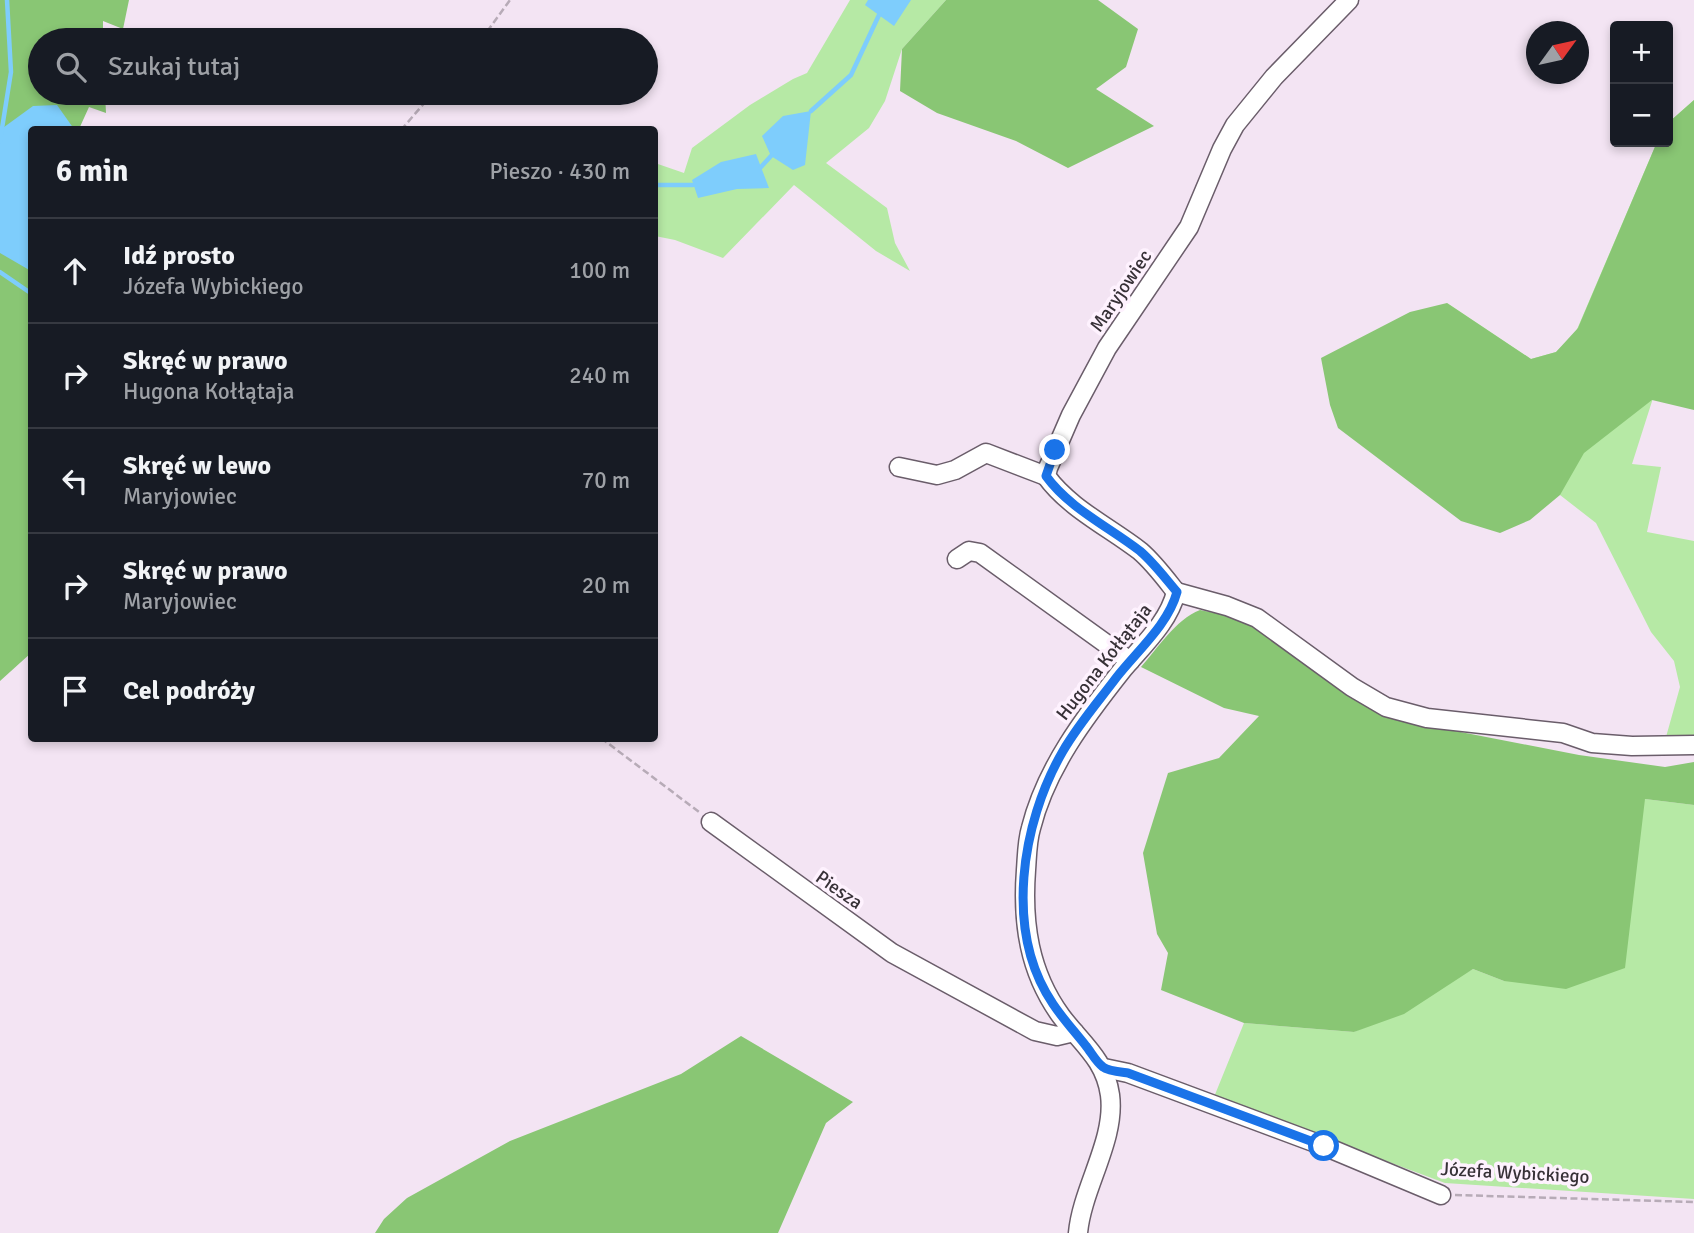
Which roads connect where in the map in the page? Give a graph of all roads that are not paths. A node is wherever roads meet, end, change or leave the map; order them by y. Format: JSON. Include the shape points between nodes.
{"nodes":[{"id":1,"x":1349,"y":0,"type":"edge"},
{"id":2,"x":899,"y":467,"type":"dead end"},
{"id":3,"x":1046,"y":476,"type":"junction"},
{"id":4,"x":957,"y":559,"type":"dead end"},
{"id":5,"x":1177,"y":592,"type":"junction"},
{"id":6,"x":1130,"y":661,"type":"junction"},
{"id":7,"x":1694,"y":745,"type":"edge"},
{"id":8,"x":711,"y":822,"type":"road end"},
{"id":9,"x":1074,"y":1032,"type":"junction"},
{"id":10,"x":1104,"y":1068,"type":"junction"},
{"id":11,"x":1441,"y":1195,"type":"road end"},
{"id":12,"x":1078,"y":1233,"type":"edge"}],
"edges":[{"from":1,"to":3,"type":"street","name":"Maryjowiec","via":[[1274,76],[1235,125],[1189,227],[1107,348],[1071,415]]},
{"from":2,"to":3,"type":"street","via":[[937,475],[986,453]]},
{"from":3,"to":5,"type":"street","via":[[1087,514],[1142,553]]},
{"from":4,"to":6,"type":"street","via":[[969,551],[980,553]]},
{"from":5,"to":6,"type":"street","name":"Hugona Kołłątaja","via":[[1170,611]]},
{"from":5,"to":7,"type":"street","via":[[1257,618],[1386,707],[1427,718],[1563,733],[1592,743]]},
{"from":6,"to":9,"type":"street","name":"Hugona Kołłątaja","via":[[1064,749],[1031,829],[1024,898],[1026,932],[1046,994]]},
{"from":8,"to":9,"type":"street","name":"Piesza","via":[[892,953],[1035,1031],[1057,1036]]},
{"from":9,"to":10,"type":"street","name":"Hugona Kołłątaja"},
{"from":10,"to":11,"type":"street","name":"Józefa Wybickiego","via":[[1324,1146]]},
{"from":10,"to":12,"type":"street","name":"Hugona Kołłątaja","via":[[1110,1120]]}]}
